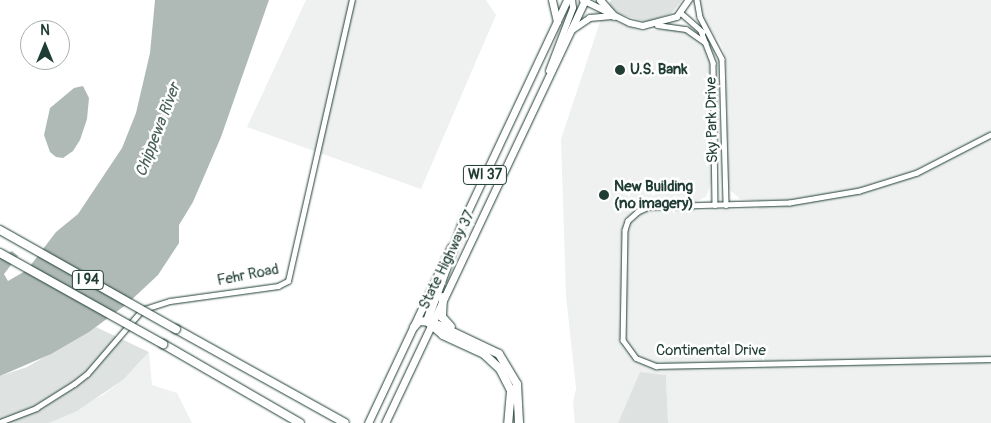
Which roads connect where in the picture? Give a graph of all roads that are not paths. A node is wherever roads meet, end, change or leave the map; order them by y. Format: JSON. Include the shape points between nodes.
{"nodes":[{"id":1,"x":352,"y":0,"type":"edge"},
{"id":2,"x":552,"y":0,"type":"edge"},
{"id":3,"x":567,"y":0,"type":"edge"},
{"id":4,"x":572,"y":0,"type":"edge"},
{"id":5,"x":584,"y":0,"type":"edge"},
{"id":6,"x":600,"y":0,"type":"edge"},
{"id":7,"x":689,"y":0,"type":"edge"},
{"id":8,"x":697,"y":0,"type":"edge"},
{"id":9,"x":681,"y":14,"type":"junction"},
{"id":10,"x":614,"y":16,"type":"junction"},
{"id":11,"x":557,"y":23,"type":"junction"},
{"id":12,"x":657,"y":25,"type":"junction"},
{"id":13,"x":571,"y":31,"type":"junction"},
{"id":14,"x":701,"y":31,"type":"junction"},
{"id":15,"x":712,"y":38,"type":"junction"},
{"id":16,"x":708,"y":45,"type":"junction"},
{"id":17,"x":544,"y":87,"type":"junction"},
{"id":18,"x":991,"y":135,"type":"edge"},
{"id":19,"x":715,"y":205,"type":"junction"},
{"id":20,"x":726,"y":205,"type":"junction"},
{"id":21,"x":466,"y":214,"type":"junction"},
{"id":22,"x":0,"y":230,"type":"edge"},
{"id":23,"x":0,"y":253,"type":"edge"},
{"id":24,"x":443,"y":297,"type":"junction"},
{"id":25,"x":429,"y":323,"type":"junction"},
{"id":26,"x":414,"y":326,"type":"junction"},
{"id":27,"x":470,"y":338,"type":"junction"},
{"id":28,"x":991,"y":359,"type":"edge"},
{"id":29,"x":0,"y":422,"type":"edge"},
{"id":30,"x":300,"y":423,"type":"edge"},
{"id":31,"x":345,"y":423,"type":"edge"},
{"id":32,"x":368,"y":423,"type":"edge"},
{"id":33,"x":385,"y":423,"type":"edge"},
{"id":34,"x":508,"y":423,"type":"edge"},
{"id":35,"x":519,"y":423,"type":"edge"}],
"edges":[{"from":1,"to":29,"type":"street","name":"Fehr Road","via":[[288,281],[278,286],[170,302],[142,310],[87,374],[36,408]]},
{"from":2,"to":11,"type":"main road","via":[[557,11]]},
{"from":3,"to":11,"type":"main road","name":"State Highway 37","number":"WI 37"},
{"from":4,"to":17,"type":"street","via":[[573,8]]},
{"from":5,"to":10,"type":"street"},
{"from":5,"to":13,"type":"main road","name":"State Highway 37","number":"WI 37"},
{"from":6,"to":10,"type":"main road"},
{"from":7,"to":9,"type":"street"},
{"from":8,"to":15,"type":"street","name":"Sky Park Drive","via":[[700,17]]},
{"from":9,"to":12,"type":"street"},
{"from":9,"to":14,"type":"street","name":"Sky Park Drive"},
{"from":10,"to":12,"type":"street","via":[[636,25]]},
{"from":10,"to":13,"type":"street","via":[[590,18]]},
{"from":11,"to":21,"type":"main road","name":"State Highway 37","number":"WI 37"},
{"from":12,"to":16,"type":"street","via":[[686,29]]},
{"from":13,"to":17,"type":"main road","name":"State Highway 37","number":"WI 37"},
{"from":14,"to":15,"type":"street","name":"Sky Park Drive"},
{"from":14,"to":16,"type":"street","name":"Sky Park Drive"},
{"from":15,"to":20,"type":"street","name":"Sky Park Drive","via":[[721,53],[723,66]]},
{"from":16,"to":19,"type":"street","name":"Sky Park Drive","via":[[713,63]]},
{"from":17,"to":24,"type":"main road","name":"State Highway 37","number":"WI 37"},
{"from":18,"to":20,"type":"street","via":[[917,173],[860,191],[790,203]]},
{"from":19,"to":20,"type":"street"},
{"from":19,"to":28,"type":"street","name":"Continental Drive","via":[[649,208],[628,220],[625,230],[623,340],[636,358],[645,364]]},
{"from":21,"to":25,"type":"highway"},
{"from":21,"to":26,"type":"main road","name":"State Highway 37","number":"WI 37"},
{"from":22,"to":31,"type":"highway","number":"I 94","bridge":true},
{"from":23,"to":30,"type":"highway","number":"I 94","bridge":true},
{"from":24,"to":25,"type":"main road","name":"State Highway 37","number":"WI 37"},
{"from":24,"to":27,"type":"highway","via":[[445,322]]},
{"from":25,"to":26,"type":"highway"},
{"from":25,"to":27,"type":"highway"},
{"from":25,"to":33,"type":"main road","name":"State Highway 37","number":"WI 37"},
{"from":25,"to":34,"type":"highway","via":[[484,354],[500,368],[511,391]]},
{"from":26,"to":32,"type":"main road","name":"State Highway 37","number":"WI 37"},
{"from":27,"to":35,"type":"highway","via":[[496,352],[512,372],[520,396]]}]}
